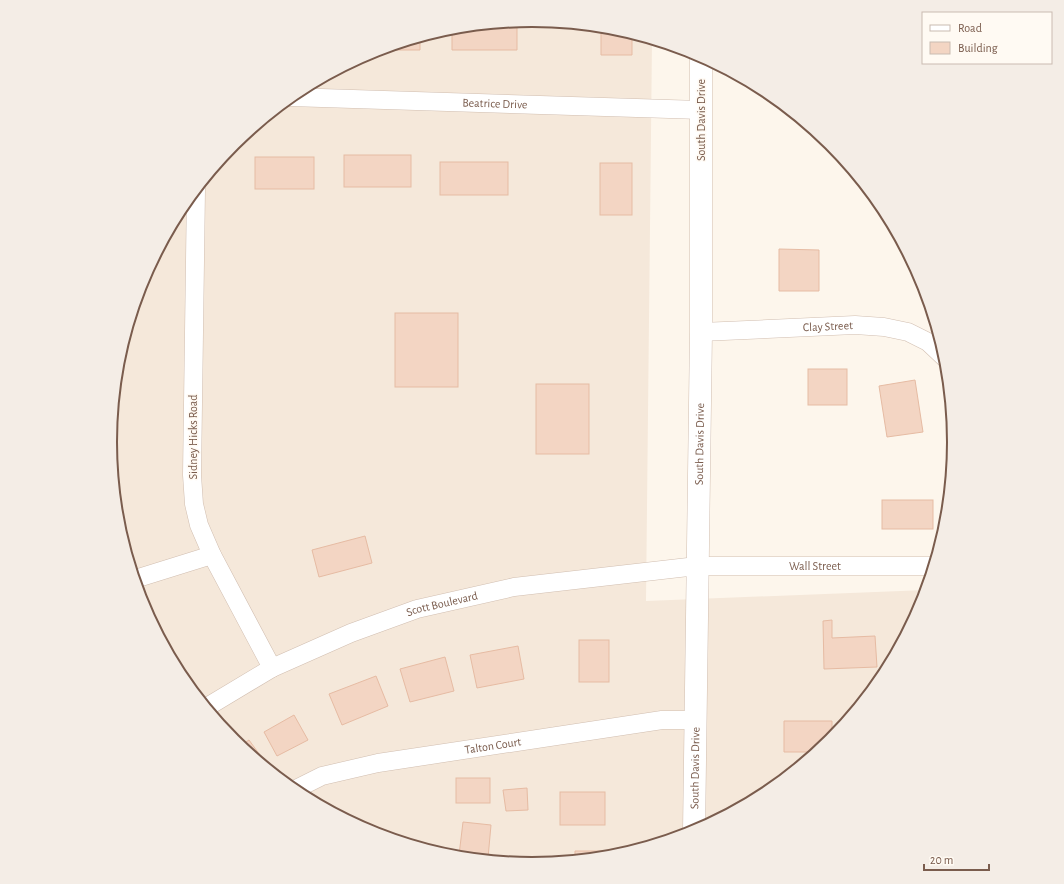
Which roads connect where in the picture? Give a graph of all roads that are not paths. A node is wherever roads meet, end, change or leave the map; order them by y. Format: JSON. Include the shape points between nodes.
{"nodes":[{"id":1,"x":701,"y":63,"type":"edge"},
{"id":2,"x":299,"y":98,"type":"edge"},
{"id":3,"x":701,"y":110,"type":"junction"},
{"id":4,"x":196,"y":199,"type":"edge"},
{"id":5,"x":701,"y":332,"type":"junction"},
{"id":6,"x":936,"y":350,"type":"edge"},
{"id":7,"x":212,"y":555,"type":"junction"},
{"id":8,"x":697,"y":566,"type":"junction"},
{"id":9,"x":928,"y":566,"type":"edge"},
{"id":10,"x":140,"y":577,"type":"edge"},
{"id":11,"x":272,"y":668,"type":"junction"},
{"id":12,"x":211,"y":704,"type":"edge"},
{"id":13,"x":695,"y":720,"type":"junction"},
{"id":14,"x":301,"y":787,"type":"edge"},
{"id":15,"x":694,"y":824,"type":"edge"}],
"edges":[{"from":1,"to":3,"type":"street","name":"South Davis Drive"},
{"from":2,"to":3,"type":"street","name":"Beatrice Drive"},
{"from":3,"to":5,"type":"street","name":"South Davis Drive"},
{"from":4,"to":7,"type":"street","name":"Sidney Hicks Road","via":[[192,476],[199,525]]},
{"from":5,"to":6,"type":"street","name":"Clay Street","via":[[855,325],[884,327],[908,332],[928,342]]},
{"from":5,"to":8,"type":"street","name":"South Davis Drive"},
{"from":7,"to":10,"type":"street"},
{"from":7,"to":11,"type":"street","name":"Sidney Hicks Road"},
{"from":8,"to":9,"type":"street","name":"Wall Street"},
{"from":8,"to":11,"type":"street","name":"Scott Boulevard","via":[[514,587],[417,609],[351,633]]},
{"from":8,"to":13,"type":"street","name":"South Davis Drive"},
{"from":11,"to":12,"type":"street","name":"Scott Boulevard"},
{"from":13,"to":14,"type":"street","name":"Talton Court","via":[[662,720],[378,762],[322,776]]},
{"from":13,"to":15,"type":"street","name":"South Davis Drive"}]}
